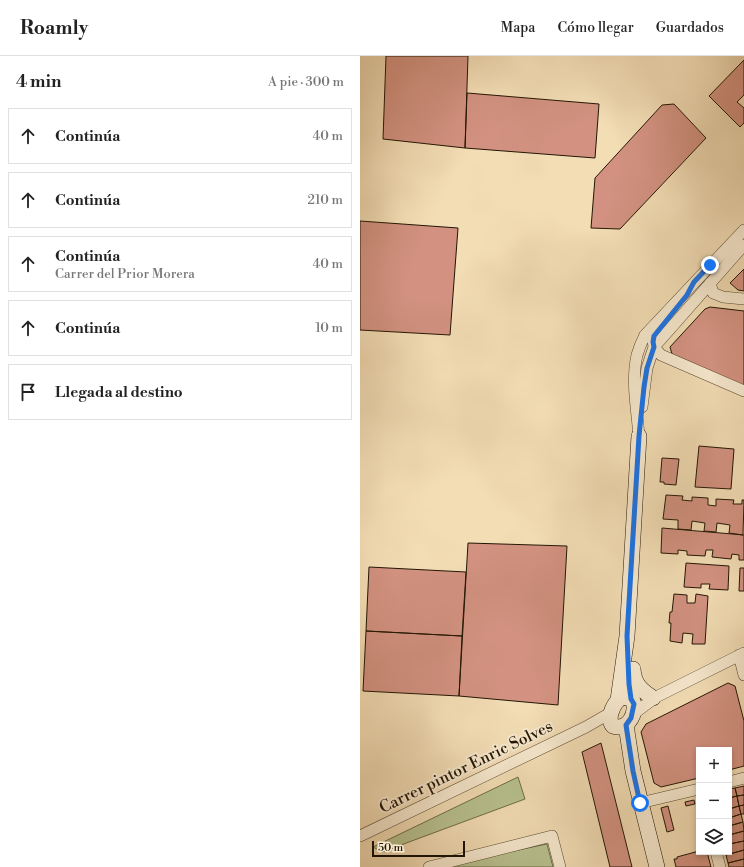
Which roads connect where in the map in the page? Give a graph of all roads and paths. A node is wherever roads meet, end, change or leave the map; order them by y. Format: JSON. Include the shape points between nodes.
{"nodes":[{"id":1,"x":744,"y":230,"type":"edge"},
{"id":2,"x":744,"y":245,"type":"edge"},
{"id":3,"x":694,"y":282,"type":"junction"},
{"id":4,"x":710,"y":283,"type":"junction"},
{"id":5,"x":744,"y":299,"type":"edge"},
{"id":6,"x":654,"y":347,"type":"junction"},
{"id":7,"x":744,"y":391,"type":"edge"},
{"id":8,"x":639,"y":436,"type":"junction"},
{"id":9,"x":627,"y":640,"type":"junction"},
{"id":10,"x":741,"y":654,"type":"edge"},
{"id":11,"x":744,"y":675,"type":"edge"},
{"id":12,"x":654,"y":698,"type":"junction"},
{"id":13,"x":623,"y":713,"type":"junction"},
{"id":14,"x":744,"y":778,"type":"edge"},
{"id":15,"x":732,"y":781,"type":"edge"},
{"id":16,"x":696,"y":790,"type":"edge"},
{"id":17,"x":640,"y":803,"type":"junction"},
{"id":18,"x":360,"y":836,"type":"edge"},
{"id":19,"x":717,"y":855,"type":"edge"},
{"id":20,"x":429,"y":867,"type":"edge"},
{"id":21,"x":560,"y":867,"type":"edge"},
{"id":22,"x":657,"y":867,"type":"edge"},
{"id":23,"x":720,"y":867,"type":"edge"}],
"edges":[{"from":1,"to":3,"type":"street"},
{"from":2,"to":4,"type":"street"},
{"from":3,"to":6,"type":"street","via":[[687,295],[654,336]]},
{"from":3,"to":8,"type":"street","via":[[645,335],[640,345],[635,381]]},
{"from":4,"to":5,"type":"street","via":[[714,293],[723,297]]},
{"from":4,"to":6,"type":"street"},
{"from":6,"to":7,"type":"street","via":[[661,355],[671,360]]},
{"from":6,"to":8,"type":"street","via":[[647,368]]},
{"from":8,"to":9,"type":"street"},
{"from":9,"to":12,"type":"street","via":[[636,684]]},
{"from":9,"to":13,"type":"street"},
{"from":10,"to":11,"type":"street"},
{"from":10,"to":12,"type":"street"},
{"from":12,"to":13,"type":"street"},
{"from":13,"to":17,"type":"street"},
{"from":13,"to":18,"type":"street","name":"Carrer pintor Enric Solves","via":[[586,727]]},
{"from":14,"to":15,"type":"street"},
{"from":16,"to":17,"type":"street"},
{"from":17,"to":22,"type":"street"},
{"from":19,"to":23,"type":"street"},
{"from":20,"to":21,"type":"street","via":[[552,836]]}]}
